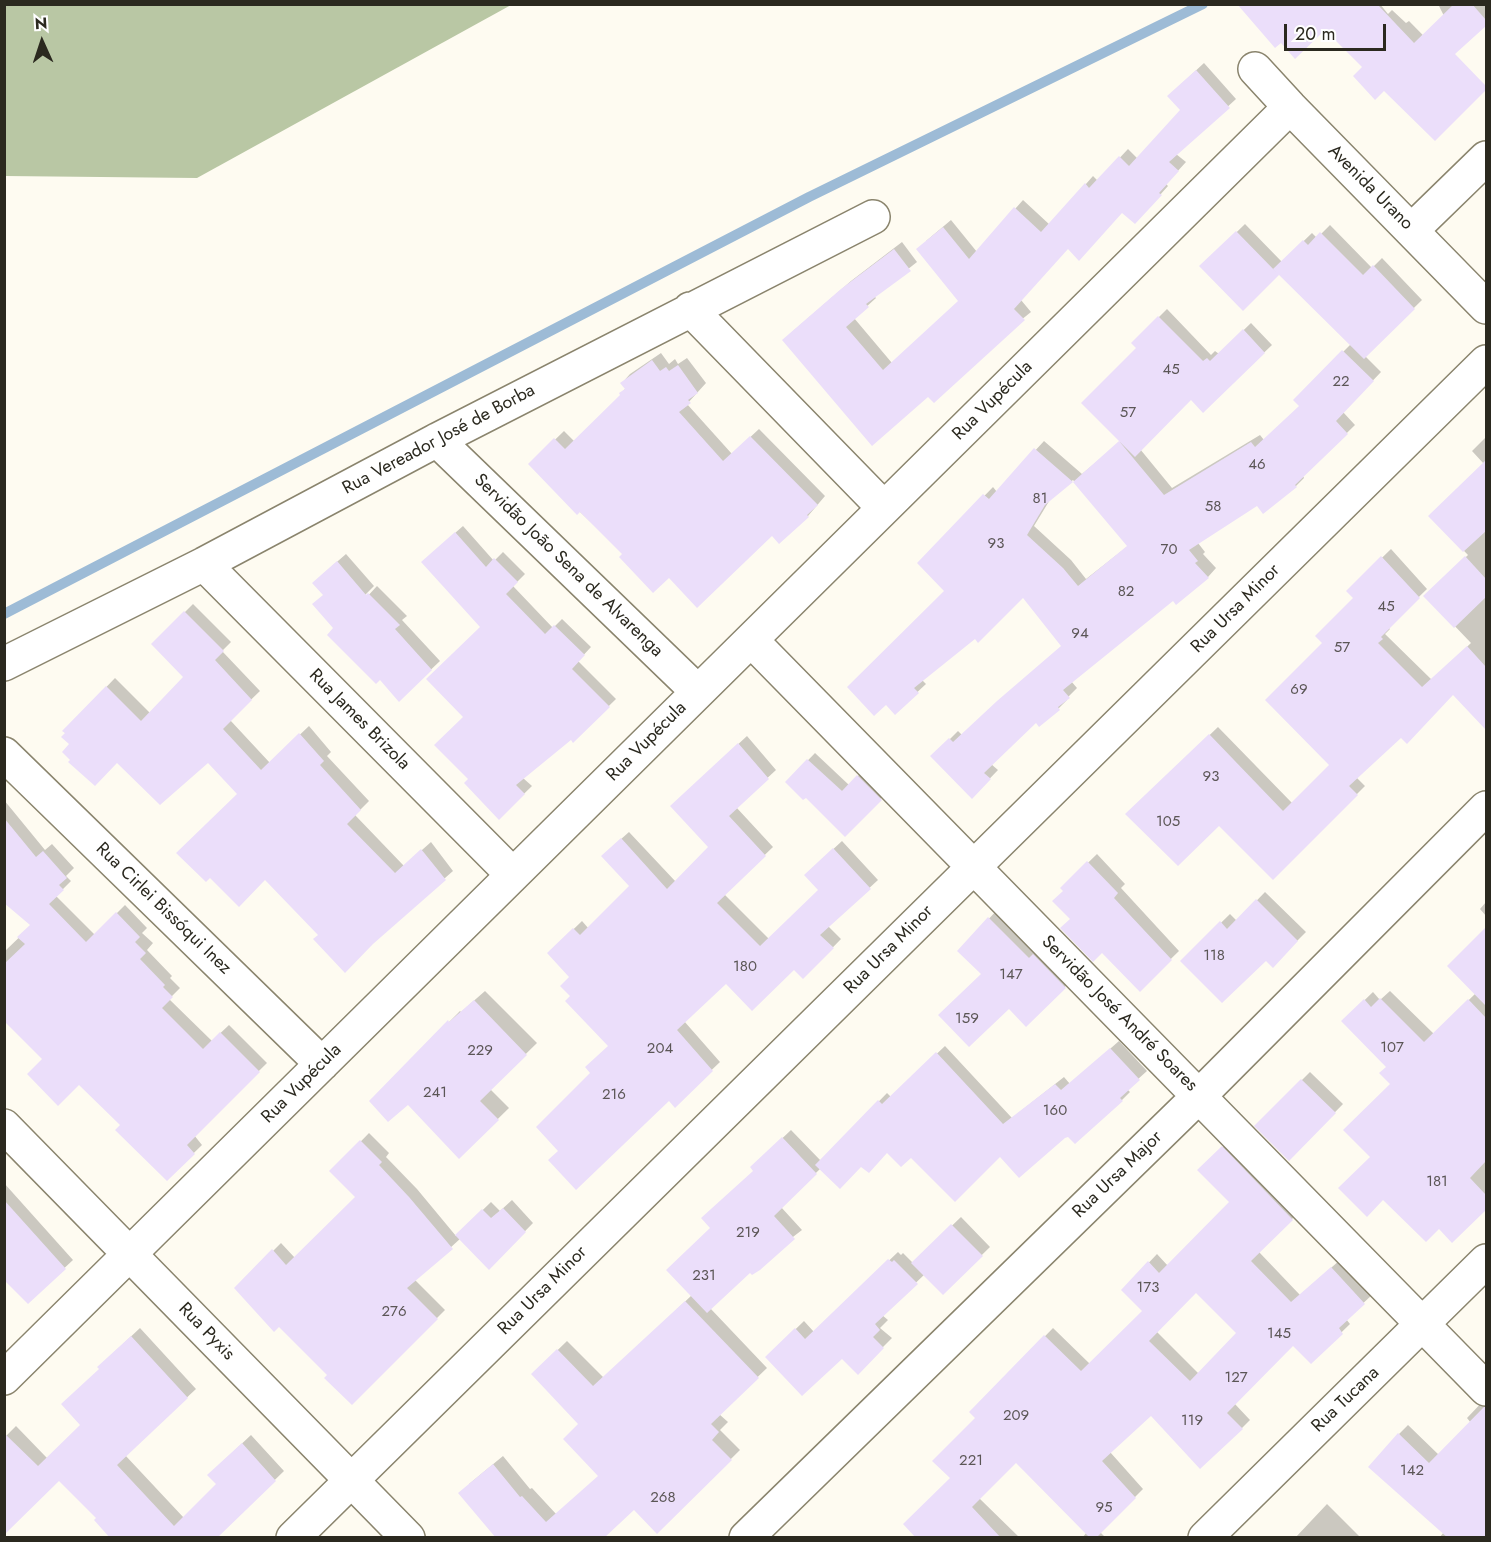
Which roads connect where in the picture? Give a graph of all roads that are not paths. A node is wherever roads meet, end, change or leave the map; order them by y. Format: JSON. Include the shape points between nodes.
{"nodes":[{"id":1,"x":1255,"y":69,"type":"dead end"},
{"id":2,"x":1290,"y":107,"type":"junction"},
{"id":3,"x":1486,"y":158,"type":"edge"},
{"id":4,"x":873,"y":217,"type":"dead end"},
{"id":5,"x":1412,"y":230,"type":"junction"},
{"id":6,"x":1486,"y":307,"type":"edge"},
{"id":7,"x":690,"y":309,"type":"junction"},
{"id":8,"x":1486,"y":362,"type":"edge"},
{"id":9,"x":437,"y":440,"type":"junction"},
{"id":10,"x":884,"y":508,"type":"junction"},
{"id":11,"x":204,"y":564,"type":"junction"},
{"id":12,"x":751,"y":640,"type":"junction"},
{"id":13,"x":4,"y":664,"type":"edge"},
{"id":14,"x":698,"y":692,"type":"junction"},
{"id":15,"x":4,"y":754,"type":"edge"},
{"id":16,"x":1486,"y":808,"type":"edge"},
{"id":17,"x":974,"y":867,"type":"junction"},
{"id":18,"x":513,"y":875,"type":"junction"},
{"id":19,"x":322,"y":1064,"type":"junction"},
{"id":20,"x":1199,"y":1096,"type":"junction"},
{"id":21,"x":4,"y":1126,"type":"edge"},
{"id":22,"x":130,"y":1254,"type":"junction"},
{"id":23,"x":1486,"y":1261,"type":"edge"},
{"id":24,"x":1423,"y":1324,"type":"junction"},
{"id":25,"x":4,"y":1378,"type":"edge"},
{"id":26,"x":1486,"y":1389,"type":"edge"},
{"id":27,"x":351,"y":1480,"type":"junction"},
{"id":28,"x":292,"y":1538,"type":"edge"},
{"id":29,"x":408,"y":1538,"type":"edge"},
{"id":30,"x":746,"y":1538,"type":"edge"},
{"id":31,"x":1204,"y":1538,"type":"edge"}],
"edges":[{"from":1,"to":2,"type":"street","name":"Avenida Urano"},
{"from":2,"to":5,"type":"street","name":"Avenida Urano"},
{"from":2,"to":10,"type":"street","name":"Rua Vupécula"},
{"from":3,"to":5,"type":"street"},
{"from":4,"to":7,"type":"street","name":"Rua Vereador José de Borba"},
{"from":5,"to":6,"type":"street","name":"Avenida Urano"},
{"from":7,"to":9,"type":"street","name":"Rua Vereador José de Borba"},
{"from":7,"to":10,"type":"street"},
{"from":8,"to":17,"type":"street","name":"Rua Ursa Minor"},
{"from":9,"to":11,"type":"street","name":"Rua Vereador José de Borba"},
{"from":9,"to":14,"type":"street","name":"Servidão João Sena de Alvarenga"},
{"from":10,"to":12,"type":"street","name":"Rua Vupécula"},
{"from":11,"to":13,"type":"street","name":"Rua Vereador José de Borba"},
{"from":11,"to":18,"type":"street","name":"Rua James Brizola"},
{"from":12,"to":14,"type":"street","name":"Rua Vupécula"},
{"from":12,"to":17,"type":"street","name":"Servidão José André Soares"},
{"from":14,"to":18,"type":"street","name":"Rua Vupécula"},
{"from":15,"to":19,"type":"street","name":"Rua Cirlei Bissóqui Inez"},
{"from":16,"to":20,"type":"street","name":"Rua Ursa Major"},
{"from":17,"to":20,"type":"street","name":"Servidão José André Soares"},
{"from":17,"to":27,"type":"street","name":"Rua Ursa Minor"},
{"from":18,"to":19,"type":"street","name":"Rua Vupécula"},
{"from":19,"to":22,"type":"street","name":"Rua Vupécula"},
{"from":20,"to":24,"type":"street","name":"Servidão José André Soares"},
{"from":20,"to":30,"type":"street","name":"Rua Ursa Major"},
{"from":21,"to":22,"type":"street","name":"Rua Pyxis"},
{"from":22,"to":25,"type":"street","name":"Rua Vupécula"},
{"from":22,"to":27,"type":"street","name":"Rua Pyxis"},
{"from":23,"to":24,"type":"street","name":"Rua Tucana"},
{"from":24,"to":26,"type":"street","name":"Servidão José André Soares"},
{"from":24,"to":31,"type":"street","name":"Rua Tucana"},
{"from":27,"to":28,"type":"street","name":"Rua Ursa Minor"},
{"from":27,"to":29,"type":"street","name":"Rua Pyxis"}]}
